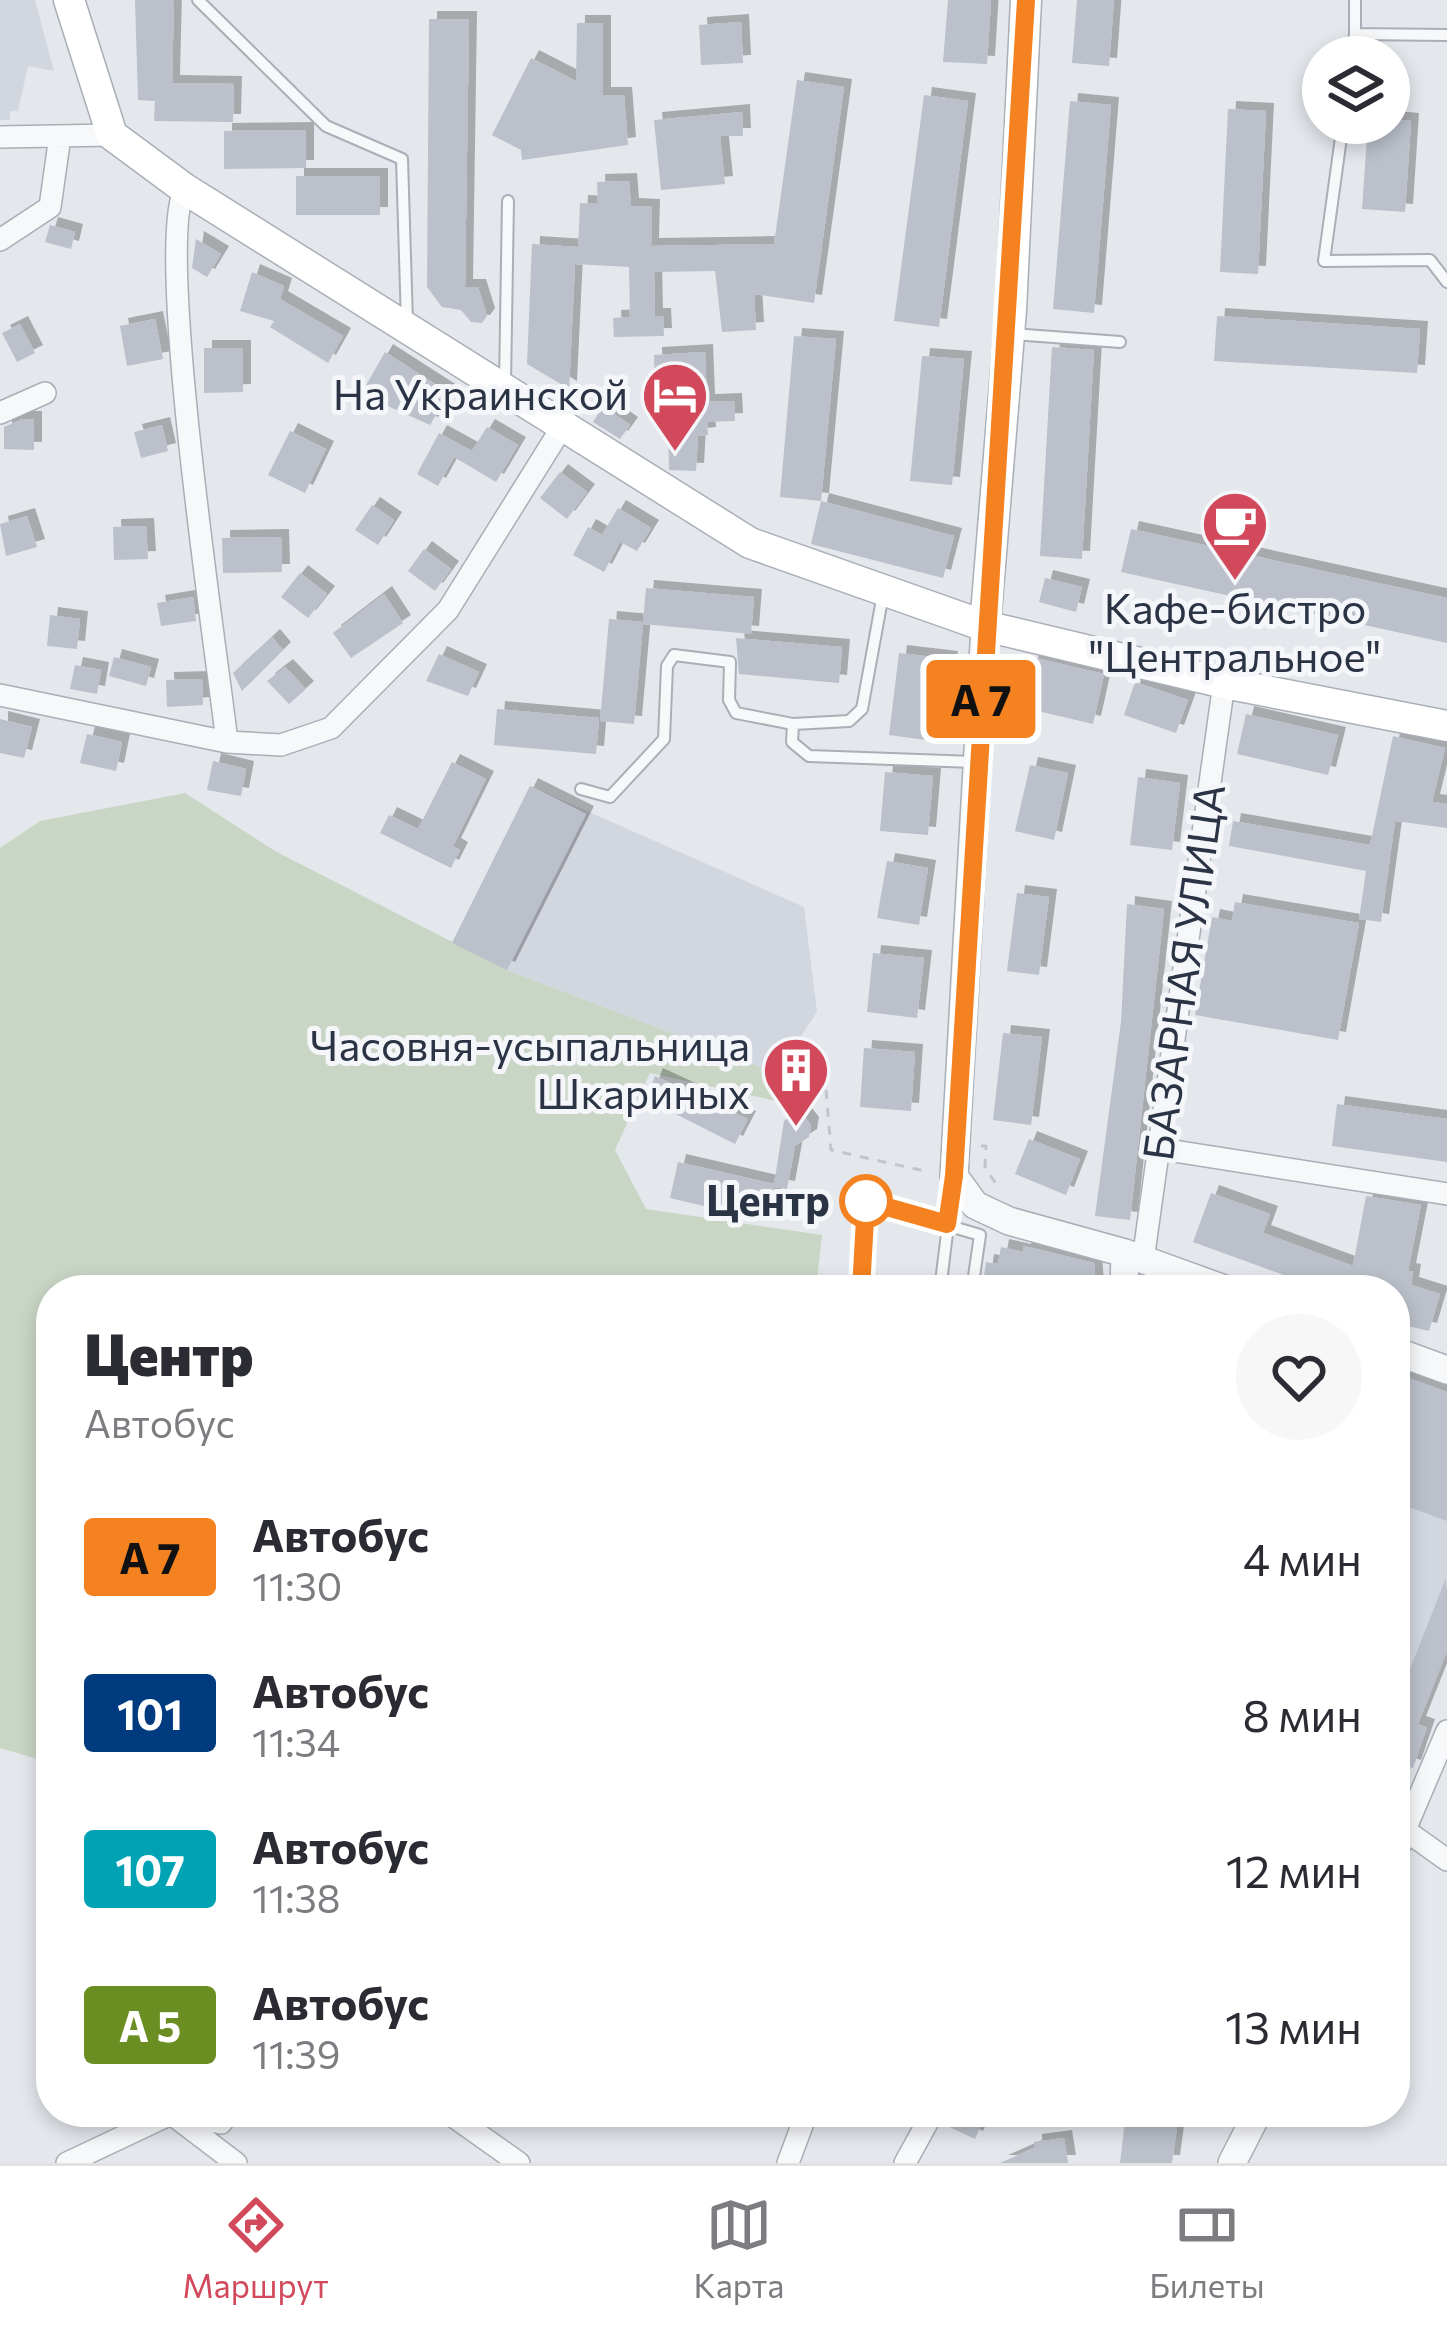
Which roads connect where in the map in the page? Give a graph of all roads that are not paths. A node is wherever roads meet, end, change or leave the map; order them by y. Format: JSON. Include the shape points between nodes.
{"nodes":[{"id":1,"x":69,"y":0,"type":"edge"},
{"id":2,"x":198,"y":0,"type":"edge"},
{"id":3,"x":1026,"y":0,"type":"edge"},
{"id":4,"x":1355,"y":0,"type":"edge"},
{"id":5,"x":1355,"y":34,"type":"joint"},
{"id":6,"x":1447,"y":35,"type":"edge"},
{"id":7,"x":112,"y":135,"type":"junction"},
{"id":8,"x":60,"y":136,"type":"junction"},
{"id":9,"x":0,"y":137,"type":"edge"},
{"id":10,"x":1340,"y":144,"type":"edge"},
{"id":11,"x":185,"y":189,"type":"junction"},
{"id":12,"x":508,"y":201,"type":"dead end"},
{"id":13,"x":0,"y":240,"type":"edge"},
{"id":14,"x":1447,"y":282,"type":"edge"},
{"id":15,"x":407,"y":325,"type":"junction"},
{"id":16,"x":1010,"y":333,"type":"junction"},
{"id":17,"x":1120,"y":342,"type":"dead end"},
{"id":18,"x":505,"y":387,"type":"junction"},
{"id":19,"x":45,"y":393,"type":"dead end"},
{"id":20,"x":0,"y":413,"type":"edge"},
{"id":21,"x":564,"y":424,"type":"junction"},
{"id":22,"x":884,"y":590,"type":"junction"},
{"id":23,"x":985,"y":626,"type":"junction"},
{"id":24,"x":1224,"y":683,"type":"junction"},
{"id":25,"x":0,"y":695,"type":"edge"},
{"id":26,"x":793,"y":724,"type":"junction"},
{"id":27,"x":1447,"y":727,"type":"edge"},
{"id":28,"x":227,"y":742,"type":"junction"},
{"id":29,"x":977,"y":763,"type":"junction"},
{"id":30,"x":581,"y":789,"type":"dead end"},
{"id":31,"x":1161,"y":1149,"type":"junction"},
{"id":32,"x":954,"y":1176,"type":"junction"},
{"id":33,"x":1447,"y":1194,"type":"edge"},
{"id":34,"x":947,"y":1224,"type":"junction"},
{"id":35,"x":1134,"y":1256,"type":"junction"},
{"id":36,"x":861,"y":1275,"type":"edge"},
{"id":37,"x":942,"y":1275,"type":"edge"},
{"id":38,"x":974,"y":1275,"type":"edge"},
{"id":39,"x":1128,"y":1275,"type":"edge"},
{"id":40,"x":1186,"y":1275,"type":"edge"},
{"id":41,"x":1410,"y":1356,"type":"edge"},
{"id":42,"x":1447,"y":1370,"type":"edge"},
{"id":43,"x":1447,"y":1731,"type":"edge"},
{"id":44,"x":1410,"y":1809,"type":"edge"},
{"id":45,"x":1410,"y":1840,"type":"edge"},
{"id":46,"x":1447,"y":1860,"type":"edge"},
{"id":47,"x":143,"y":2127,"type":"edge"},
{"id":48,"x":188,"y":2127,"type":"edge"},
{"id":49,"x":468,"y":2127,"type":"edge"},
{"id":50,"x":801,"y":2127,"type":"edge"},
{"id":51,"x":925,"y":2127,"type":"edge"},
{"id":52,"x":1250,"y":2127,"type":"edge"},
{"id":53,"x":67,"y":2163,"type":"edge"},
{"id":54,"x":236,"y":2163,"type":"edge"},
{"id":55,"x":519,"y":2163,"type":"edge"},
{"id":56,"x":788,"y":2163,"type":"edge"},
{"id":57,"x":905,"y":2163,"type":"edge"},
{"id":58,"x":1232,"y":2163,"type":"edge"}],
"edges":[{"from":1,"to":7,"type":"main road"},
{"from":2,"to":15,"type":"lane","via":[[326,126],[402,159]]},
{"from":3,"to":16,"type":"main road"},
{"from":4,"to":5,"type":"lane"},
{"from":5,"to":6,"type":"lane"},
{"from":7,"to":8,"type":"street"},
{"from":7,"to":11,"type":"main road"},
{"from":8,"to":9,"type":"street"},
{"from":8,"to":13,"type":"street","via":[[50,207]]},
{"from":10,"to":14,"type":"lane","via":[[1324,261],[1430,260]]},
{"from":11,"to":15,"type":"main road"},
{"from":11,"to":28,"type":"street","via":[[177,208],[175,296]]},
{"from":12,"to":18,"type":"lane"},
{"from":15,"to":18,"type":"main road"},
{"from":16,"to":17,"type":"lane"},
{"from":16,"to":23,"type":"main road"},
{"from":18,"to":21,"type":"main road"},
{"from":19,"to":20,"type":"street"},
{"from":21,"to":22,"type":"main road","via":[[750,542]]},
{"from":21,"to":28,"type":"street","via":[[448,610],[331,728],[281,745]]},
{"from":22,"to":23,"type":"main road"},
{"from":22,"to":26,"type":"lane","via":[[862,709],[849,721]]},
{"from":23,"to":24,"type":"main road"},
{"from":23,"to":29,"type":"street"},
{"from":24,"to":27,"type":"main road"},
{"from":24,"to":31,"type":"street","name":"БАЗАРНАЯ УЛИЦА"},
{"from":25,"to":28,"type":"street"},
{"from":26,"to":29,"type":"lane","via":[[792,742],[809,756]]},
{"from":26,"to":30,"type":"lane","via":[[736,713],[730,662],[674,655],[664,739],[610,796]]},
{"from":29,"to":32,"type":"street"},
{"from":31,"to":33,"type":"street"},
{"from":31,"to":35,"type":"street","name":"БАЗАРНАЯ УЛИЦА"},
{"from":32,"to":34,"type":"lane"},
{"from":32,"to":35,"type":"street","via":[[975,1204],[1010,1222]]},
{"from":34,"to":36,"type":"lane","via":[[866,1201]]},
{"from":34,"to":37,"type":"lane"},
{"from":34,"to":38,"type":"lane","via":[[980,1234]]},
{"from":35,"to":39,"type":"street"},
{"from":35,"to":40,"type":"street"},
{"from":41,"to":42,"type":"street"},
{"from":43,"to":44,"type":"street"},
{"from":45,"to":46,"type":"street"},
{"from":47,"to":53,"type":"street"},
{"from":48,"to":54,"type":"street"},
{"from":49,"to":55,"type":"street"},
{"from":50,"to":56,"type":"street"},
{"from":51,"to":57,"type":"street"},
{"from":52,"to":58,"type":"street"}]}
